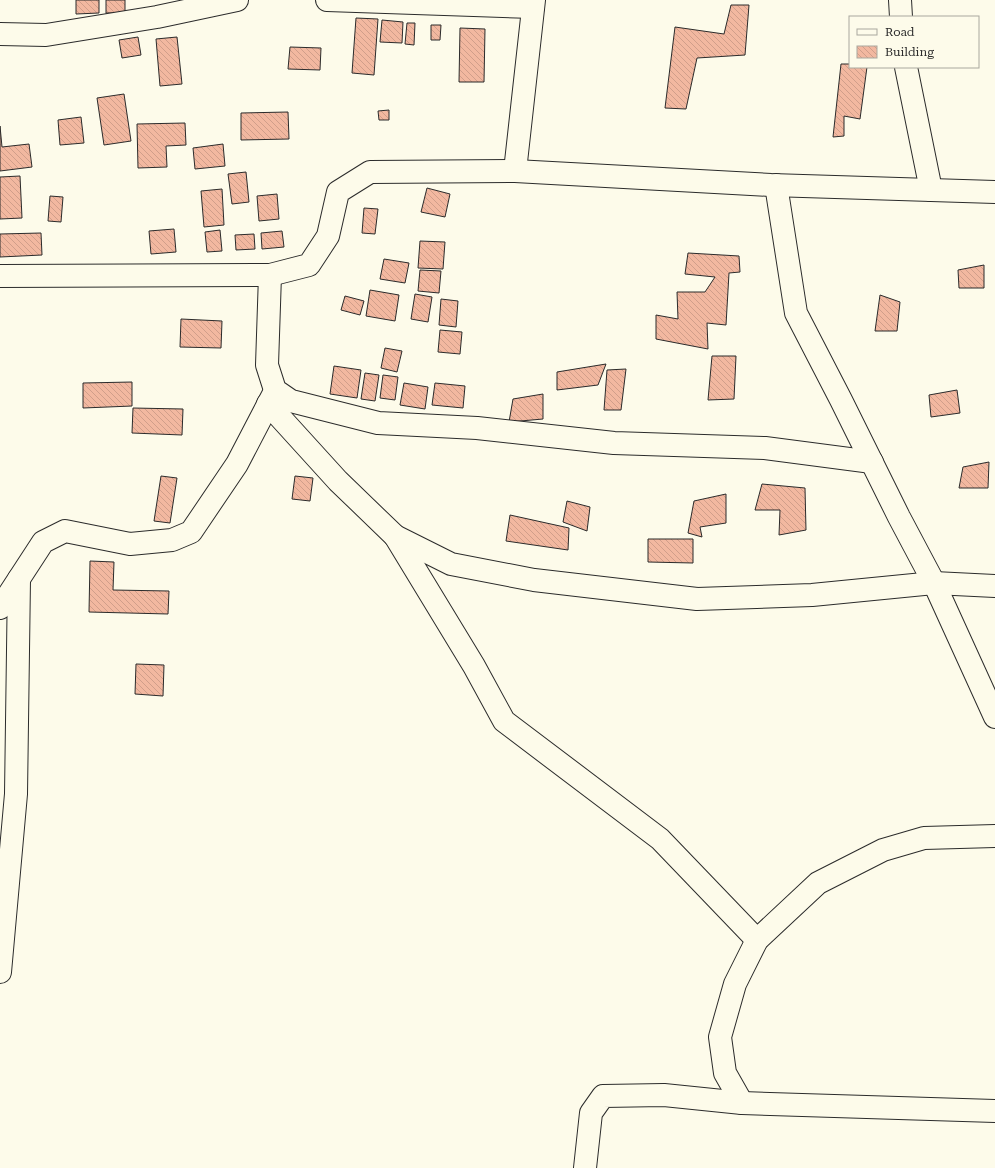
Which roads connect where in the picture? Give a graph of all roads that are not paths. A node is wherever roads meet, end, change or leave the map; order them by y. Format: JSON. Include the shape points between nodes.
{"nodes":[{"id":1,"x":236,"y":0,"type":"edge"},
{"id":2,"x":327,"y":0,"type":"edge"},
{"id":3,"x":900,"y":0,"type":"edge"},
{"id":4,"x":533,"y":4,"type":"edge"},
{"id":5,"x":901,"y":16,"type":"edge"},
{"id":6,"x":0,"y":34,"type":"edge"},
{"id":7,"x":906,"y":68,"type":"edge"},
{"id":8,"x":515,"y":171,"type":"junction"},
{"id":9,"x":776,"y":185,"type":"junction"},
{"id":10,"x":931,"y":190,"type":"junction"},
{"id":11,"x":995,"y":192,"type":"edge"},
{"id":12,"x":270,"y":275,"type":"junction"},
{"id":13,"x":0,"y":276,"type":"edge"},
{"id":14,"x":272,"y":397,"type":"junction"},
{"id":15,"x":872,"y":462,"type":"junction"},
{"id":16,"x":394,"y":536,"type":"junction"},
{"id":17,"x":19,"y":579,"type":"junction"},
{"id":18,"x":934,"y":583,"type":"junction"},
{"id":19,"x":995,"y":586,"type":"edge"},
{"id":20,"x":0,"y":608,"type":"edge"},
{"id":21,"x":995,"y":717,"type":"edge"},
{"id":22,"x":995,"y":836,"type":"edge"},
{"id":23,"x":757,"y":940,"type":"junction"},
{"id":24,"x":0,"y":972,"type":"edge"},
{"id":25,"x":742,"y":1103,"type":"junction"},
{"id":26,"x":995,"y":1110,"type":"edge"},
{"id":27,"x":585,"y":1168,"type":"edge"}],
"edges":[{"from":1,"to":6,"type":"street","via":[[157,17],[46,35]]},
{"from":2,"to":4,"type":"street"},
{"from":3,"to":5,"type":"street"},
{"from":4,"to":8,"type":"street"},
{"from":7,"to":10,"type":"street"},
{"from":8,"to":9,"type":"street"},
{"from":8,"to":12,"type":"street","via":[[370,172],[338,192],[328,236],[309,265]]},
{"from":9,"to":10,"type":"street"},
{"from":9,"to":15,"type":"street","via":[[796,313]]},
{"from":10,"to":11,"type":"street"},
{"from":12,"to":13,"type":"street"},
{"from":12,"to":14,"type":"street","via":[[267,365]]},
{"from":14,"to":15,"type":"street","via":[[378,423],[477,428],[614,443],[765,448]]},
{"from":14,"to":16,"type":"street","via":[[338,481]]},
{"from":14,"to":17,"type":"street","via":[[237,464],[191,532],[172,540],[130,544],[65,531],[43,542]]},
{"from":15,"to":18,"type":"street"},
{"from":16,"to":18,"type":"street","via":[[451,564],[534,580],[697,599],[812,595]]},
{"from":16,"to":23,"type":"street","via":[[474,666],[504,721],[660,839]]},
{"from":17,"to":20,"type":"street"},
{"from":17,"to":24,"type":"street","via":[[16,794]]},
{"from":18,"to":19,"type":"street"},
{"from":18,"to":21,"type":"street"},
{"from":22,"to":23,"type":"street","via":[[924,838],[883,850],[818,883]]},
{"from":23,"to":25,"type":"street","via":[[735,984],[720,1037],[725,1073]]},
{"from":25,"to":26,"type":"street"},
{"from":25,"to":27,"type":"street","via":[[664,1095],[603,1096],[591,1113]]}]}
